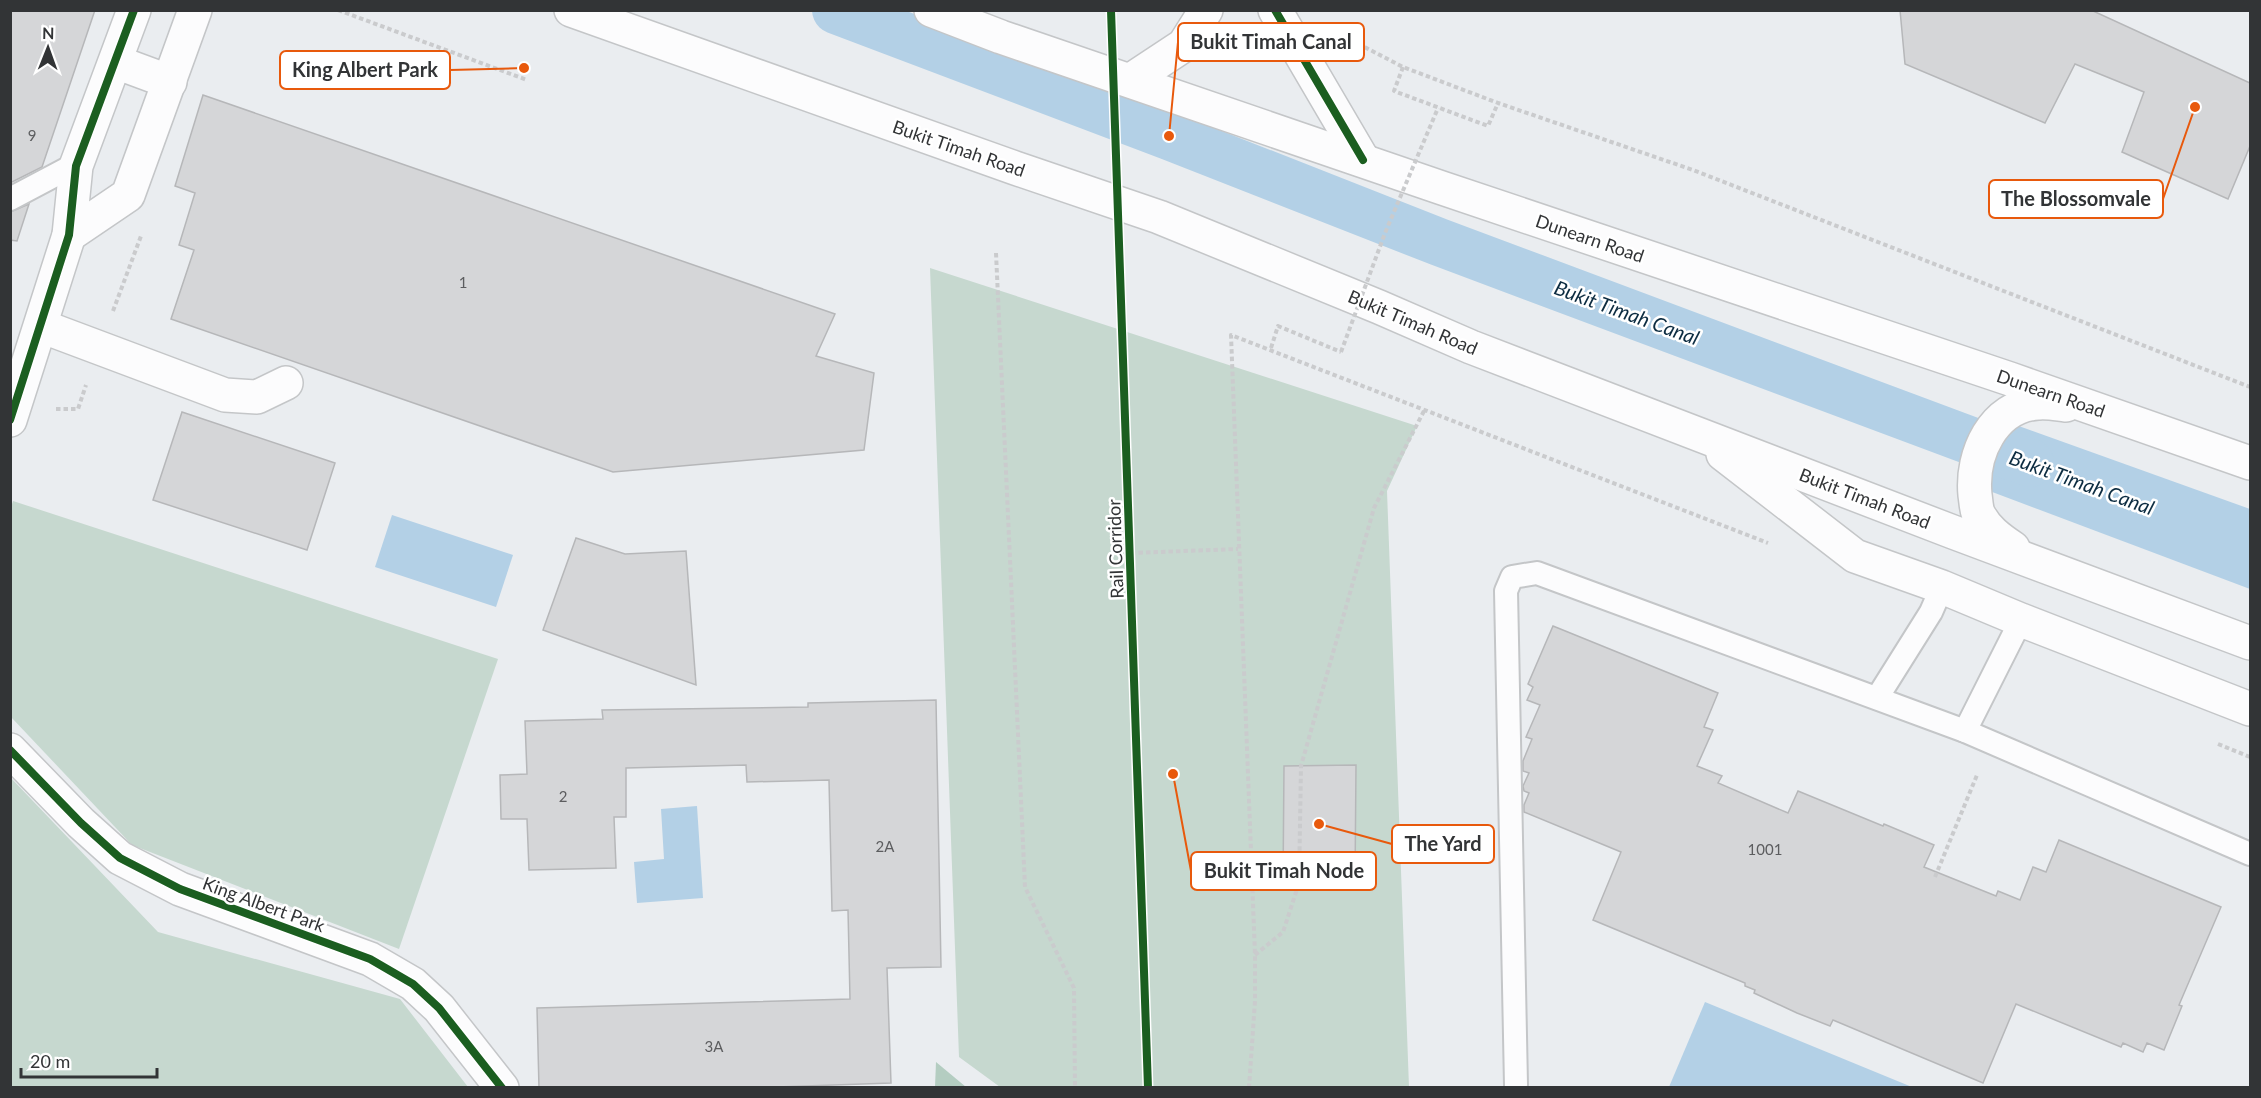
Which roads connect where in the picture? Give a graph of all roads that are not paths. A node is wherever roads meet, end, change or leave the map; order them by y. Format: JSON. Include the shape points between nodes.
{"nodes":[{"id":1,"x":134,"y":10,"type":"edge"},
{"id":2,"x":195,"y":10,"type":"edge"},
{"id":3,"x":571,"y":10,"type":"edge"},
{"id":4,"x":932,"y":10,"type":"edge"},
{"id":5,"x":1206,"y":10,"type":"edge"},
{"id":6,"x":1275,"y":10,"type":"edge"},
{"id":7,"x":995,"y":23,"type":"edge"},
{"id":8,"x":116,"y":62,"type":"junction"},
{"id":9,"x":1131,"y":80,"type":"junction"},
{"id":10,"x":170,"y":82,"type":"junction"},
{"id":11,"x":1363,"y":160,"type":"junction"},
{"id":12,"x":78,"y":163,"type":"junction"},
{"id":13,"x":10,"y":199,"type":"edge"},
{"id":14,"x":69,"y":235,"type":"junction"},
{"id":15,"x":41,"y":326,"type":"junction"},
{"id":16,"x":286,"y":384,"type":"dead end"},
{"id":17,"x":2092,"y":407,"type":"junction"},
{"id":18,"x":11,"y":418,"type":"edge"},
{"id":19,"x":1696,"y":432,"type":"junction"},
{"id":20,"x":2250,"y":463,"type":"edge"},
{"id":21,"x":2035,"y":562,"type":"junction"},
{"id":22,"x":1942,"y":587,"type":"junction"},
{"id":23,"x":2021,"y":620,"type":"junction"},
{"id":24,"x":2250,"y":644,"type":"edge"},
{"id":25,"x":1877,"y":698,"type":"junction"},
{"id":26,"x":2250,"y":709,"type":"edge"},
{"id":27,"x":1965,"y":731,"type":"junction"},
{"id":28,"x":10,"y":750,"type":"edge"},
{"id":29,"x":2250,"y":854,"type":"edge"},
{"id":30,"x":1516,"y":1084,"type":"dead end"},
{"id":31,"x":502,"y":1088,"type":"edge"}],
"edges":[{"from":1,"to":8,"type":"main road"},
{"from":2,"to":10,"type":"main road"},
{"from":3,"to":19,"type":"main road","name":"Bukit Timah Road","via":[[1159,217],[1471,347]]},
{"from":4,"to":7,"type":"main road","name":"Dunearn Road"},
{"from":5,"to":9,"type":"main road","via":[[1184,45]]},
{"from":6,"to":11,"type":"main road"},
{"from":7,"to":9,"type":"main road","name":"Dunearn Road"},
{"from":8,"to":10,"type":"main road"},
{"from":8,"to":12,"type":"main road"},
{"from":9,"to":11,"type":"main road","name":"Dunearn Road"},
{"from":10,"to":14,"type":"main road","via":[[128,195]]},
{"from":11,"to":17,"type":"main road","name":"Dunearn Road"},
{"from":12,"to":13,"type":"lane"},
{"from":12,"to":14,"type":"main road"},
{"from":14,"to":15,"type":"main road"},
{"from":15,"to":16,"type":"main road","via":[[225,394],[257,397]]},
{"from":15,"to":18,"type":"main road"},
{"from":17,"to":20,"type":"main road","name":"Dunearn Road"},
{"from":17,"to":21,"type":"main road","via":[[2037,403],[2014,410],[1996,423],[1980,449],[1974,486],[1977,510],[1986,527]]},
{"from":19,"to":21,"type":"main road","name":"Bukit Timah Road"},
{"from":19,"to":22,"type":"main road","via":[[1855,556]]},
{"from":21,"to":24,"type":"main road","name":"Bukit Timah Road"},
{"from":22,"to":23,"type":"main road"},
{"from":22,"to":25,"type":"lane","via":[[1931,612]]},
{"from":23,"to":26,"type":"main road"},
{"from":23,"to":27,"type":"lane"},
{"from":25,"to":27,"type":"lane"},
{"from":25,"to":30,"type":"lane","via":[[1537,573],[1512,577],[1506,591]]},
{"from":27,"to":29,"type":"lane"},
{"from":28,"to":31,"type":"main road","name":"King Albert Park","via":[[120,858],[180,889],[370,959],[413,984],[440,1008]]}]}
